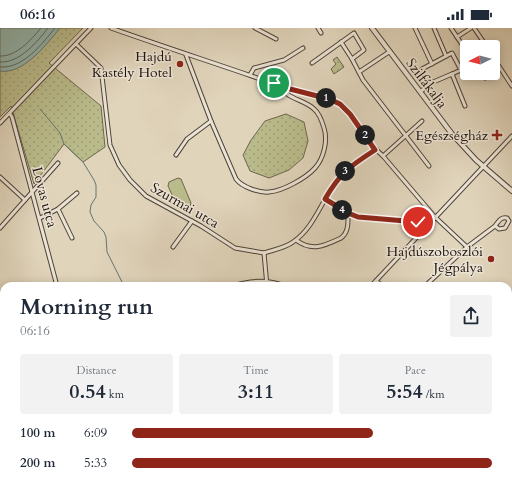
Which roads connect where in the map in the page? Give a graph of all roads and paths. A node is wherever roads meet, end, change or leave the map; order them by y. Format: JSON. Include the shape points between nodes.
{"nodes":[{"id":1,"x":91,"y":28,"type":"edge"},
{"id":2,"x":111,"y":28,"type":"edge"},
{"id":3,"x":255,"y":28,"type":"edge"},
{"id":4,"x":318,"y":28,"type":"edge"},
{"id":5,"x":372,"y":28,"type":"edge"},
{"id":6,"x":415,"y":28,"type":"edge"},
{"id":7,"x":434,"y":28,"type":"edge"},
{"id":8,"x":451,"y":28,"type":"edge"},
{"id":9,"x":471,"y":28,"type":"edge"},
{"id":10,"x":474,"y":28,"type":"edge"},
{"id":11,"x":321,"y":33,"type":"dead end"},
{"id":12,"x":457,"y":37,"type":"junction"},
{"id":13,"x":276,"y":39,"type":"dead end"},
{"id":14,"x":482,"y":40,"type":"edge"},
{"id":15,"x":341,"y":42,"type":"junction"},
{"id":16,"x":460,"y":42,"type":"edge"},
{"id":17,"x":76,"y":44,"type":"junction"},
{"id":18,"x":303,"y":48,"type":"dead end"},
{"id":19,"x":389,"y":52,"type":"junction"},
{"id":20,"x":186,"y":55,"type":"junction"},
{"id":21,"x":446,"y":56,"type":"junction"},
{"id":22,"x":352,"y":59,"type":"junction"},
{"id":23,"x":312,"y":63,"type":"dead end"},
{"id":24,"x":432,"y":64,"type":"junction"},
{"id":25,"x":500,"y":67,"type":"edge"},
{"id":26,"x":422,"y":69,"type":"dead end"},
{"id":27,"x":359,"y":72,"type":"junction"},
{"id":28,"x":452,"y":74,"type":"junction"},
{"id":29,"x":250,"y":75,"type":"junction"},
{"id":30,"x":512,"y":86,"type":"edge"},
{"id":31,"x":290,"y":89,"type":"junction"},
{"id":32,"x":420,"y":92,"type":"junction"},
{"id":33,"x":465,"y":106,"type":"dead end"},
{"id":34,"x":10,"y":114,"type":"junction"},
{"id":35,"x":211,"y":121,"type":"junction"},
{"id":36,"x":422,"y":121,"type":"dead end"},
{"id":37,"x":0,"y":123,"type":"edge"},
{"id":38,"x":512,"y":136,"type":"edge"},
{"id":39,"x":406,"y":137,"type":"junction"},
{"id":40,"x":375,"y":150,"type":"junction"},
{"id":41,"x":176,"y":155,"type":"dead end"},
{"id":42,"x":383,"y":156,"type":"junction"},
{"id":43,"x":58,"y":162,"type":"dead end"},
{"id":44,"x":429,"y":166,"type":"dead end"},
{"id":45,"x":483,"y":166,"type":"junction"},
{"id":46,"x":0,"y":176,"type":"edge"},
{"id":47,"x":512,"y":191,"type":"edge"},
{"id":48,"x":32,"y":192,"type":"junction"},
{"id":49,"x":77,"y":193,"type":"dead end"},
{"id":50,"x":325,"y":199,"type":"junction"},
{"id":51,"x":25,"y":200,"type":"junction"},
{"id":52,"x":58,"y":209,"type":"junction"},
{"id":53,"x":348,"y":213,"type":"junction"},
{"id":54,"x":435,"y":217,"type":"junction"},
{"id":55,"x":40,"y":218,"type":"junction"},
{"id":56,"x":192,"y":221,"type":"junction"},
{"id":57,"x":418,"y":222,"type":"dead end"},
{"id":58,"x":495,"y":226,"type":"junction"},
{"id":59,"x":0,"y":228,"type":"edge"},
{"id":60,"x":72,"y":238,"type":"dead end"},
{"id":61,"x":296,"y":240,"type":"junction"},
{"id":62,"x":173,"y":247,"type":"dead end"},
{"id":63,"x":467,"y":247,"type":"junction"},
{"id":64,"x":264,"y":253,"type":"junction"},
{"id":65,"x":266,"y":281,"type":"junction"},
{"id":66,"x":376,"y":281,"type":"edge"},
{"id":67,"x":57,"y":282,"type":"edge"},
{"id":68,"x":249,"y":282,"type":"edge"},
{"id":69,"x":270,"y":282,"type":"edge"},
{"id":70,"x":429,"y":282,"type":"edge"}],
"edges":[{"from":1,"to":17,"type":"street"},
{"from":2,"to":20,"type":"street"},
{"from":3,"to":13,"type":"street"},
{"from":4,"to":11,"type":"street"},
{"from":5,"to":19,"type":"street","name":"Szilfákalja"},
{"from":6,"to":24,"type":"street"},
{"from":7,"to":21,"type":"street"},
{"from":8,"to":12,"type":"street"},
{"from":9,"to":12,"type":"street"},
{"from":10,"to":14,"type":"street"},
{"from":12,"to":16,"type":"street"},
{"from":15,"to":22,"type":"street"},
{"from":15,"to":22,"type":"street","via":[[354,34],[361,44],[364,50]]},
{"from":15,"to":23,"type":"street"},
{"from":17,"to":34,"type":"street"},
{"from":17,"to":56,"type":"street","name":"Szurmai utca","via":[[101,68],[110,145],[119,165],[146,196]]},
{"from":18,"to":29,"type":"street","via":[[284,60],[254,68]]},
{"from":19,"to":27,"type":"street"},
{"from":19,"to":32,"type":"street","name":"Szilfákalja"},
{"from":20,"to":29,"type":"street"},
{"from":20,"to":35,"type":"street"},
{"from":21,"to":24,"type":"street"},
{"from":21,"to":28,"type":"street","via":[[452,53],[461,70]]},
{"from":22,"to":27,"type":"street"},
{"from":24,"to":26,"type":"street"},
{"from":25,"to":30,"type":"street"},
{"from":27,"to":39,"type":"street"},
{"from":28,"to":32,"type":"street","via":[[431,83]]},
{"from":28,"to":33,"type":"street"},
{"from":29,"to":31,"type":"street"},
{"from":31,"to":35,"type":"street","via":[[287,94],[314,108],[318,113],[326,139],[315,168],[294,183],[269,192],[239,183]]},
{"from":31,"to":40,"type":"street","via":[[340,104]]},
{"from":32,"to":45,"type":"street","name":"Szilfákalja","via":[[452,134]]},
{"from":34,"to":37,"type":"street"},
{"from":34,"to":48,"type":"street","name":"Lovas utca"},
{"from":35,"to":41,"type":"street","via":[[187,139]]},
{"from":36,"to":39,"type":"street"},
{"from":38,"to":45,"type":"street"},
{"from":39,"to":42,"type":"street"},
{"from":39,"to":44,"type":"street"},
{"from":40,"to":42,"type":"street"},
{"from":40,"to":50,"type":"street","via":[[357,161],[342,175]]},
{"from":42,"to":54,"type":"street"},
{"from":43,"to":48,"type":"street"},
{"from":45,"to":47,"type":"street","name":"Szilfákalja"},
{"from":45,"to":54,"type":"street"},
{"from":46,"to":51,"type":"street"},
{"from":48,"to":51,"type":"street"},
{"from":48,"to":55,"type":"street","name":"Lovas utca"},
{"from":49,"to":52,"type":"street"},
{"from":50,"to":53,"type":"street"},
{"from":50,"to":61,"type":"street","via":[[312,222]]},
{"from":51,"to":59,"type":"street"},
{"from":52,"to":55,"type":"street"},
{"from":52,"to":60,"type":"street"},
{"from":53,"to":57,"type":"street","via":[[364,218]]},
{"from":53,"to":61,"type":"street","via":[[347,230],[341,238],[314,247],[307,247]]},
{"from":54,"to":63,"type":"street"},
{"from":54,"to":66,"type":"street"},
{"from":55,"to":67,"type":"street","name":"Lovas utca"},
{"from":56,"to":62,"type":"street"},
{"from":56,"to":64,"type":"street","name":"Szurmai utca","via":[[235,248]]},
{"from":58,"to":58,"type":"street","via":[[500,218],[507,218],[509,221],[503,229]]},
{"from":58,"to":63,"type":"street"},
{"from":61,"to":64,"type":"street"},
{"from":63,"to":70,"type":"street"},
{"from":64,"to":65,"type":"street"},
{"from":65,"to":68,"type":"street"},
{"from":65,"to":69,"type":"street"}]}
